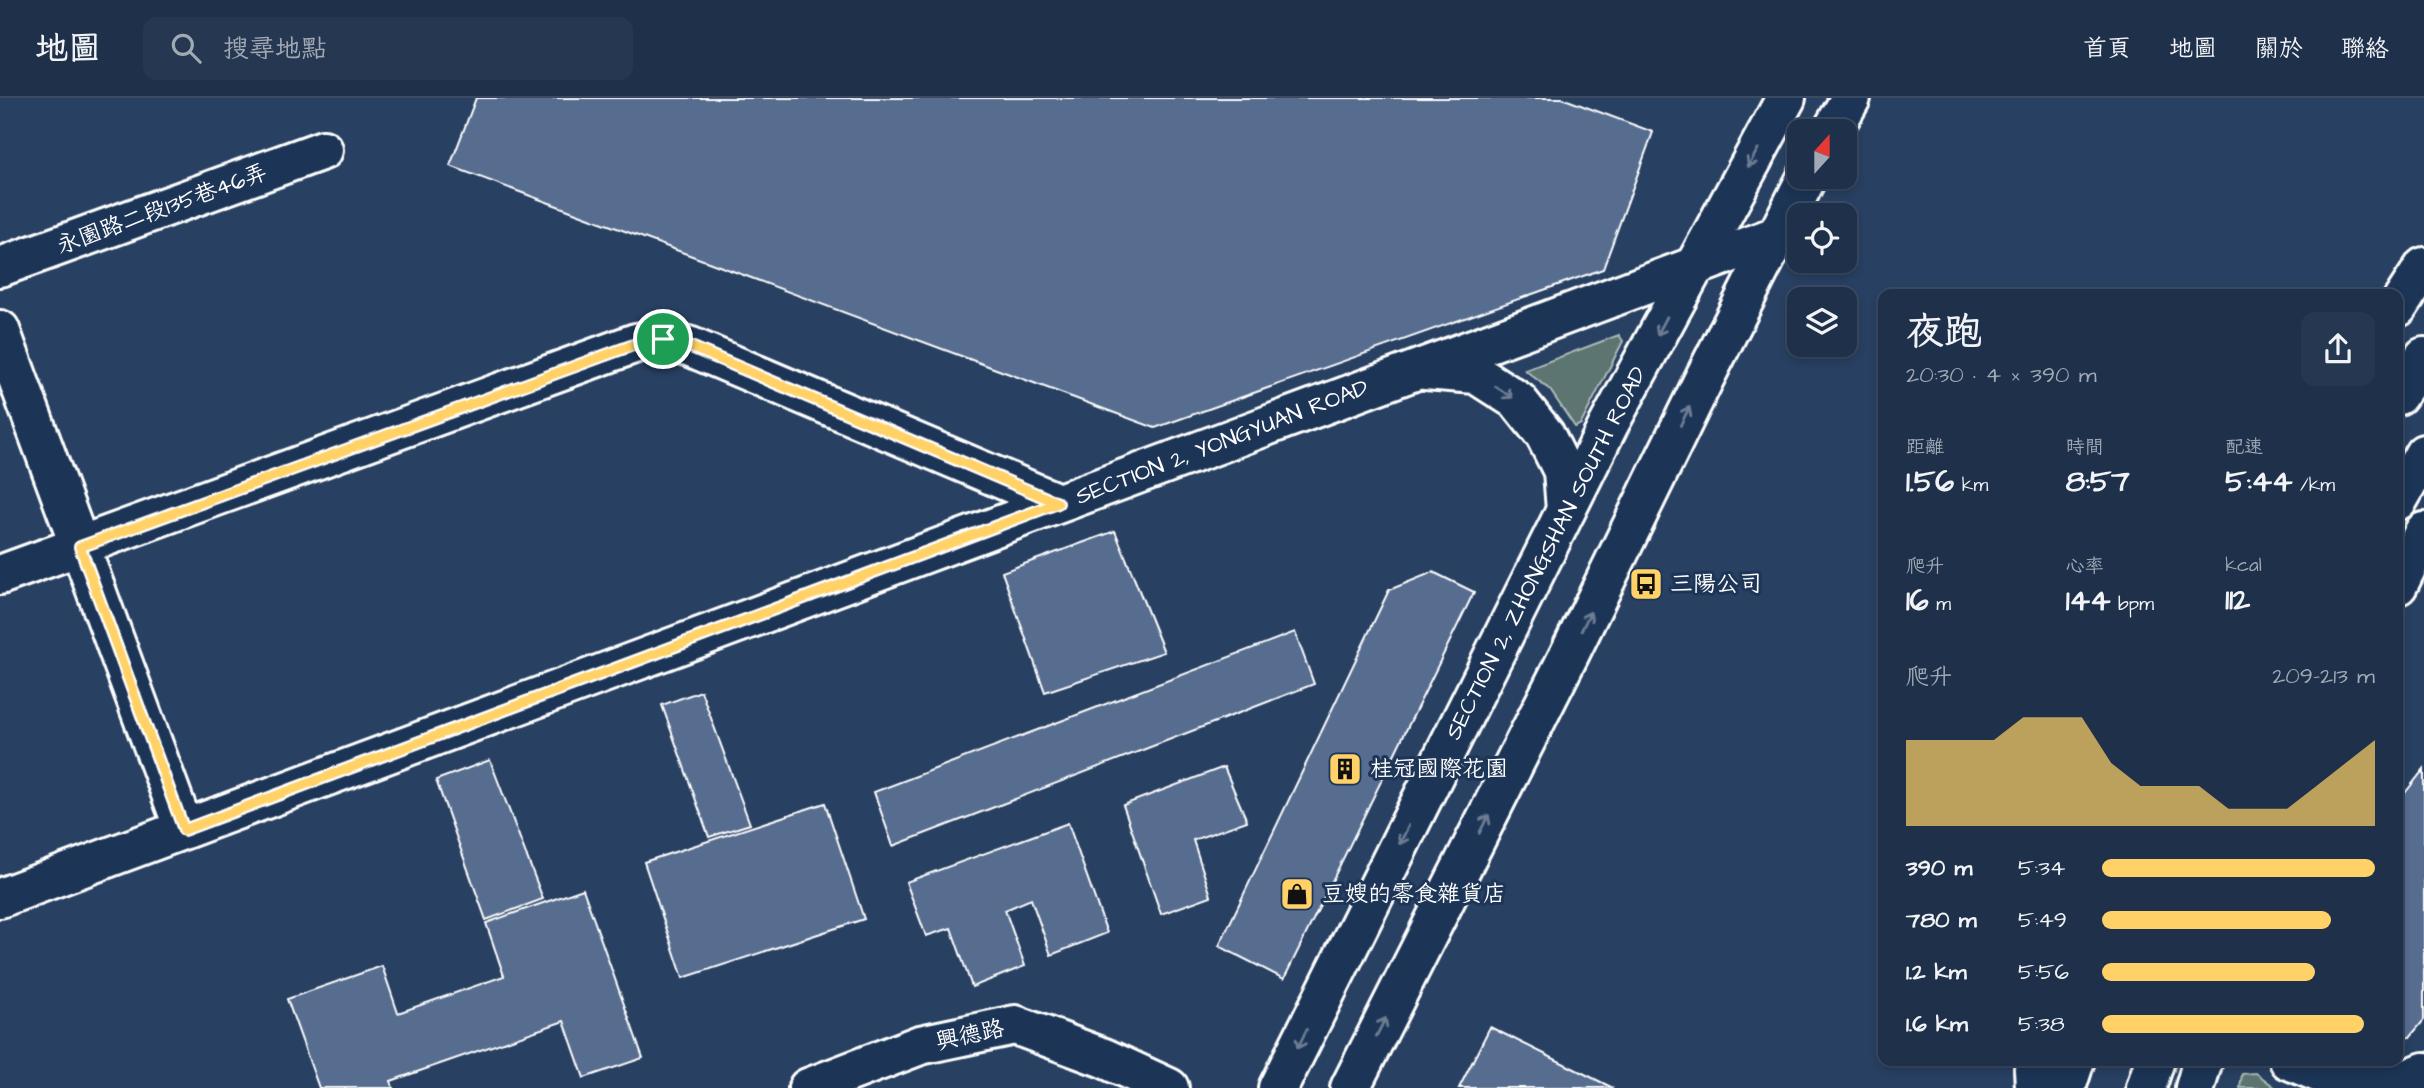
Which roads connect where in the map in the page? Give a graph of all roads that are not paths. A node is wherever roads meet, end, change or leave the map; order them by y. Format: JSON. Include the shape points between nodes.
{"nodes":[{"id":1,"x":1786,"y":98,"type":"edge"},
{"id":2,"x":1851,"y":98,"type":"edge"},
{"id":3,"x":1839,"y":119,"type":"edge"},
{"id":4,"x":323,"y":150,"type":"dead end"},
{"id":5,"x":1801,"y":189,"type":"edge"},
{"id":6,"x":1776,"y":236,"type":"junction"},
{"id":7,"x":1694,"y":266,"type":"junction"},
{"id":8,"x":0,"y":267,"type":"edge"},
{"id":9,"x":2424,"y":267,"type":"edge"},
{"id":10,"x":2403,"y":299,"type":"edge"},
{"id":11,"x":0,"y":330,"type":"edge"},
{"id":12,"x":2424,"y":356,"type":"edge"},
{"id":13,"x":1416,"y":369,"type":"junction"},
{"id":14,"x":2403,"y":388,"type":"edge"},
{"id":15,"x":2424,"y":454,"type":"edge"},
{"id":16,"x":2403,"y":491,"type":"edge"},
{"id":17,"x":1058,"y":503,"type":"junction"},
{"id":18,"x":1566,"y":510,"type":"junction"},
{"id":19,"x":2424,"y":532,"type":"edge"},
{"id":20,"x":80,"y":547,"type":"junction"},
{"id":21,"x":0,"y":575,"type":"edge"},
{"id":22,"x":2403,"y":575,"type":"edge"},
{"id":23,"x":184,"y":830,"type":"junction"},
{"id":24,"x":0,"y":898,"type":"edge"},
{"id":25,"x":2035,"y":1066,"type":"edge"},
{"id":26,"x":2073,"y":1066,"type":"edge"},
{"id":27,"x":2153,"y":1066,"type":"edge"},
{"id":28,"x":2201,"y":1066,"type":"edge"},
{"id":29,"x":2303,"y":1066,"type":"edge"},
{"id":30,"x":2408,"y":1082,"type":"edge"},
{"id":31,"x":808,"y":1088,"type":"edge"},
{"id":32,"x":1169,"y":1088,"type":"edge"},
{"id":33,"x":1278,"y":1088,"type":"edge"},
{"id":34,"x":1350,"y":1088,"type":"edge"},
{"id":35,"x":2035,"y":1088,"type":"edge"},
{"id":36,"x":2066,"y":1088,"type":"edge"},
{"id":37,"x":2146,"y":1088,"type":"edge"},
{"id":38,"x":2194,"y":1088,"type":"edge"}],
"edges":[{"from":1,"to":7,"type":"street","name":"SECTION 2, ZHONGSHAN SOUTH ROAD","one_way":true},
{"from":2,"to":3,"type":"street"},
{"from":4,"to":8,"type":"street","name":"永園路二段135巷46弄"},
{"from":5,"to":6,"type":"street"},
{"from":6,"to":7,"type":"street","name":"SECTION 2, YONGYUAN ROAD"},
{"from":34,"to":6,"type":"street","one_way":true},
{"from":7,"to":13,"type":"street","name":"SECTION 2, YONGYUAN ROAD"},
{"from":7,"to":18,"type":"street","name":"SECTION 2, ZHONGSHAN SOUTH ROAD","one_way":true},
{"from":9,"to":10,"type":"street"},
{"from":11,"to":20,"type":"street"},
{"from":12,"to":14,"type":"street"},
{"from":13,"to":17,"type":"street","name":"SECTION 2, YONGYUAN ROAD"},
{"from":13,"to":18,"type":"street","one_way":true,"via":[[1476,374],[1518,401],[1545,435],[1563,471]]},
{"from":15,"to":16,"type":"street"},
{"from":17,"to":20,"type":"street","via":[[663,339],[636,344]]},
{"from":17,"to":23,"type":"street","name":"SECTION 2, YONGYUAN ROAD"},
{"from":18,"to":33,"type":"street","name":"SECTION 2, ZHONGSHAN SOUTH ROAD","one_way":true},
{"from":19,"to":22,"type":"street"},
{"from":20,"to":21,"type":"street"},
{"from":20,"to":23,"type":"street"},
{"from":23,"to":24,"type":"street","name":"SECTION 2, YONGYUAN ROAD"},
{"from":25,"to":35,"type":"street"},
{"from":26,"to":36,"type":"street"},
{"from":27,"to":37,"type":"street"},
{"from":28,"to":38,"type":"street"},
{"from":29,"to":30,"type":"street","via":[[2332,1078]]},
{"from":31,"to":32,"type":"street","name":"興德路","via":[[920,1045],[1015,1025]]}]}
